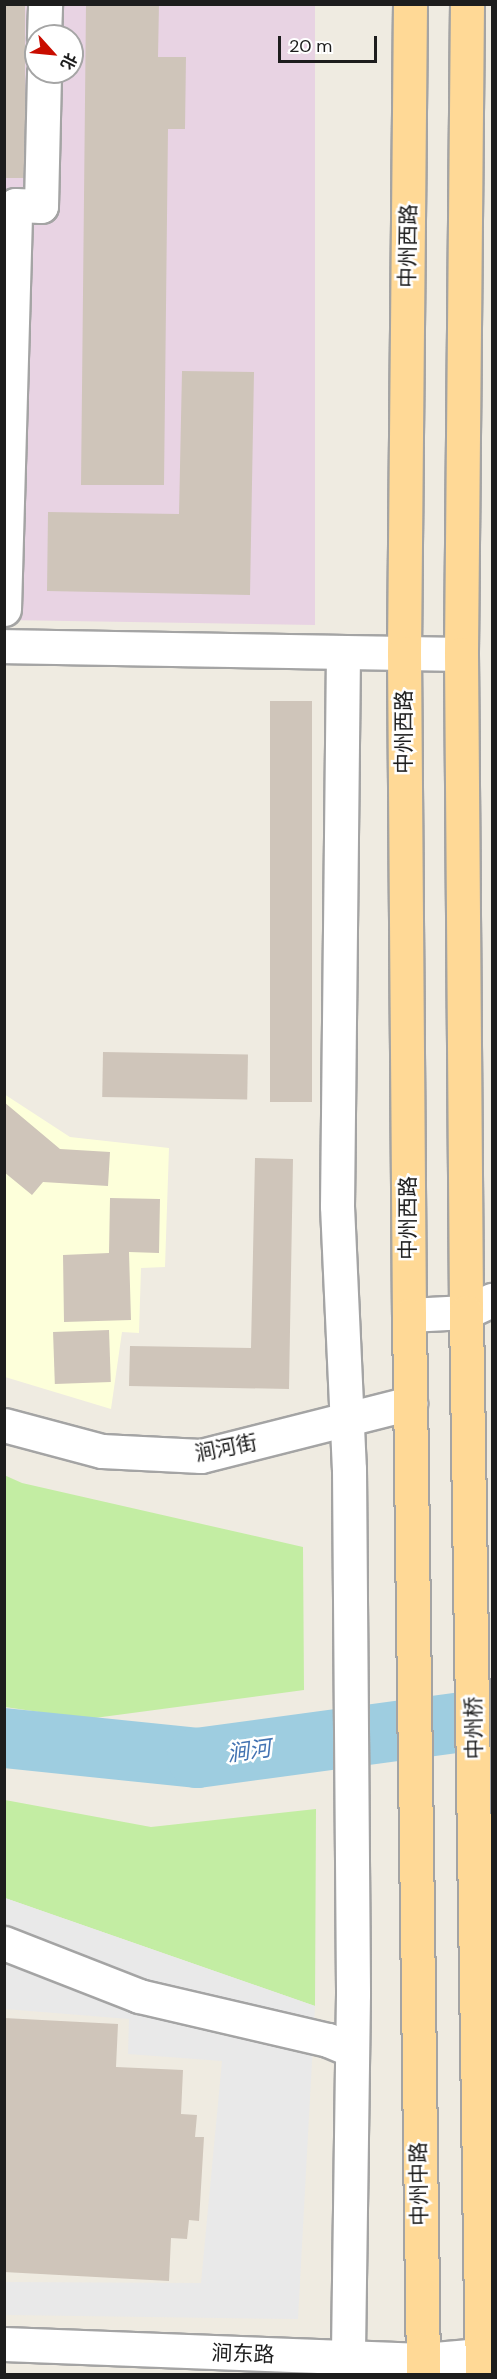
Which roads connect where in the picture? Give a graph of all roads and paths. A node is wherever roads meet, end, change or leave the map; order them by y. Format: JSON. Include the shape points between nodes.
{"nodes":[{"id":1,"x":45,"y":4,"type":"edge"},
{"id":2,"x":410,"y":4,"type":"edge"},
{"id":3,"x":467,"y":4,"type":"edge"},
{"id":4,"x":44,"y":24,"type":"edge"},
{"id":5,"x":44,"y":84,"type":"edge"},
{"id":6,"x":6,"y":391,"type":"edge"},
{"id":7,"x":4,"y":609,"type":"edge"},
{"id":8,"x":4,"y":646,"type":"edge"},
{"id":9,"x":343,"y":652,"type":"junction"},
{"id":10,"x":404,"y":653,"type":"junction"},
{"id":11,"x":461,"y":654,"type":"junction"},
{"id":12,"x":479,"y":1306,"type":"edge"},
{"id":13,"x":409,"y":1315,"type":"junction"},
{"id":14,"x":410,"y":1403,"type":"junction"},
{"id":15,"x":347,"y":1418,"type":"junction"},
{"id":16,"x":4,"y":1425,"type":"edge"},
{"id":17,"x":4,"y":1943,"type":"edge"},
{"id":18,"x":417,"y":1994,"type":"joint"},
{"id":19,"x":352,"y":2050,"type":"junction"},
{"id":20,"x":4,"y":2344,"type":"edge"},
{"id":21,"x":4,"y":2363,"type":"edge"},
{"id":22,"x":349,"y":2366,"type":"edge"},
{"id":23,"x":423,"y":2367,"type":"edge"},
{"id":24,"x":482,"y":2368,"type":"edge"},
{"id":25,"x":263,"y":2374,"type":"edge"}],
"edges":[{"from":1,"to":4,"type":"street"},
{"from":2,"to":10,"type":"main road","name":"中州西路"},
{"from":3,"to":11,"type":"main road"},
{"from":5,"to":6,"type":"street","via":[[41,206],[15,205]]},
{"from":6,"to":7,"type":"street"},
{"from":8,"to":9,"type":"street"},
{"from":9,"to":10,"type":"street"},
{"from":9,"to":15,"type":"street","via":[[338,1206]]},
{"from":10,"to":11,"type":"street"},
{"from":10,"to":13,"type":"main road","name":"中州西路"},
{"from":11,"to":12,"type":"main road"},
{"from":12,"to":13,"type":"street"},
{"from":12,"to":24,"type":"main road","name":"中州桥","via":[[470,1460]]},
{"from":13,"to":14,"type":"main road","name":"中州西路"},
{"from":14,"to":15,"type":"street","name":"涧河街"},
{"from":14,"to":18,"type":"main road","name":"中州西路"},
{"from":15,"to":16,"type":"street","name":"涧河街","via":[[201,1456],[102,1451]]},
{"from":15,"to":19,"type":"street"},
{"from":17,"to":19,"type":"street","via":[[139,1996],[328,2040]]},
{"from":18,"to":23,"type":"main road","name":"中州中路"},
{"from":19,"to":22,"type":"street"},
{"from":20,"to":22,"type":"street","name":"涧东路"},
{"from":21,"to":25,"type":"street","name":"涧东路"},
{"from":22,"to":23,"type":"street","name":"涧东路"},
{"from":23,"to":24,"type":"street","name":"涧东路"}]}
